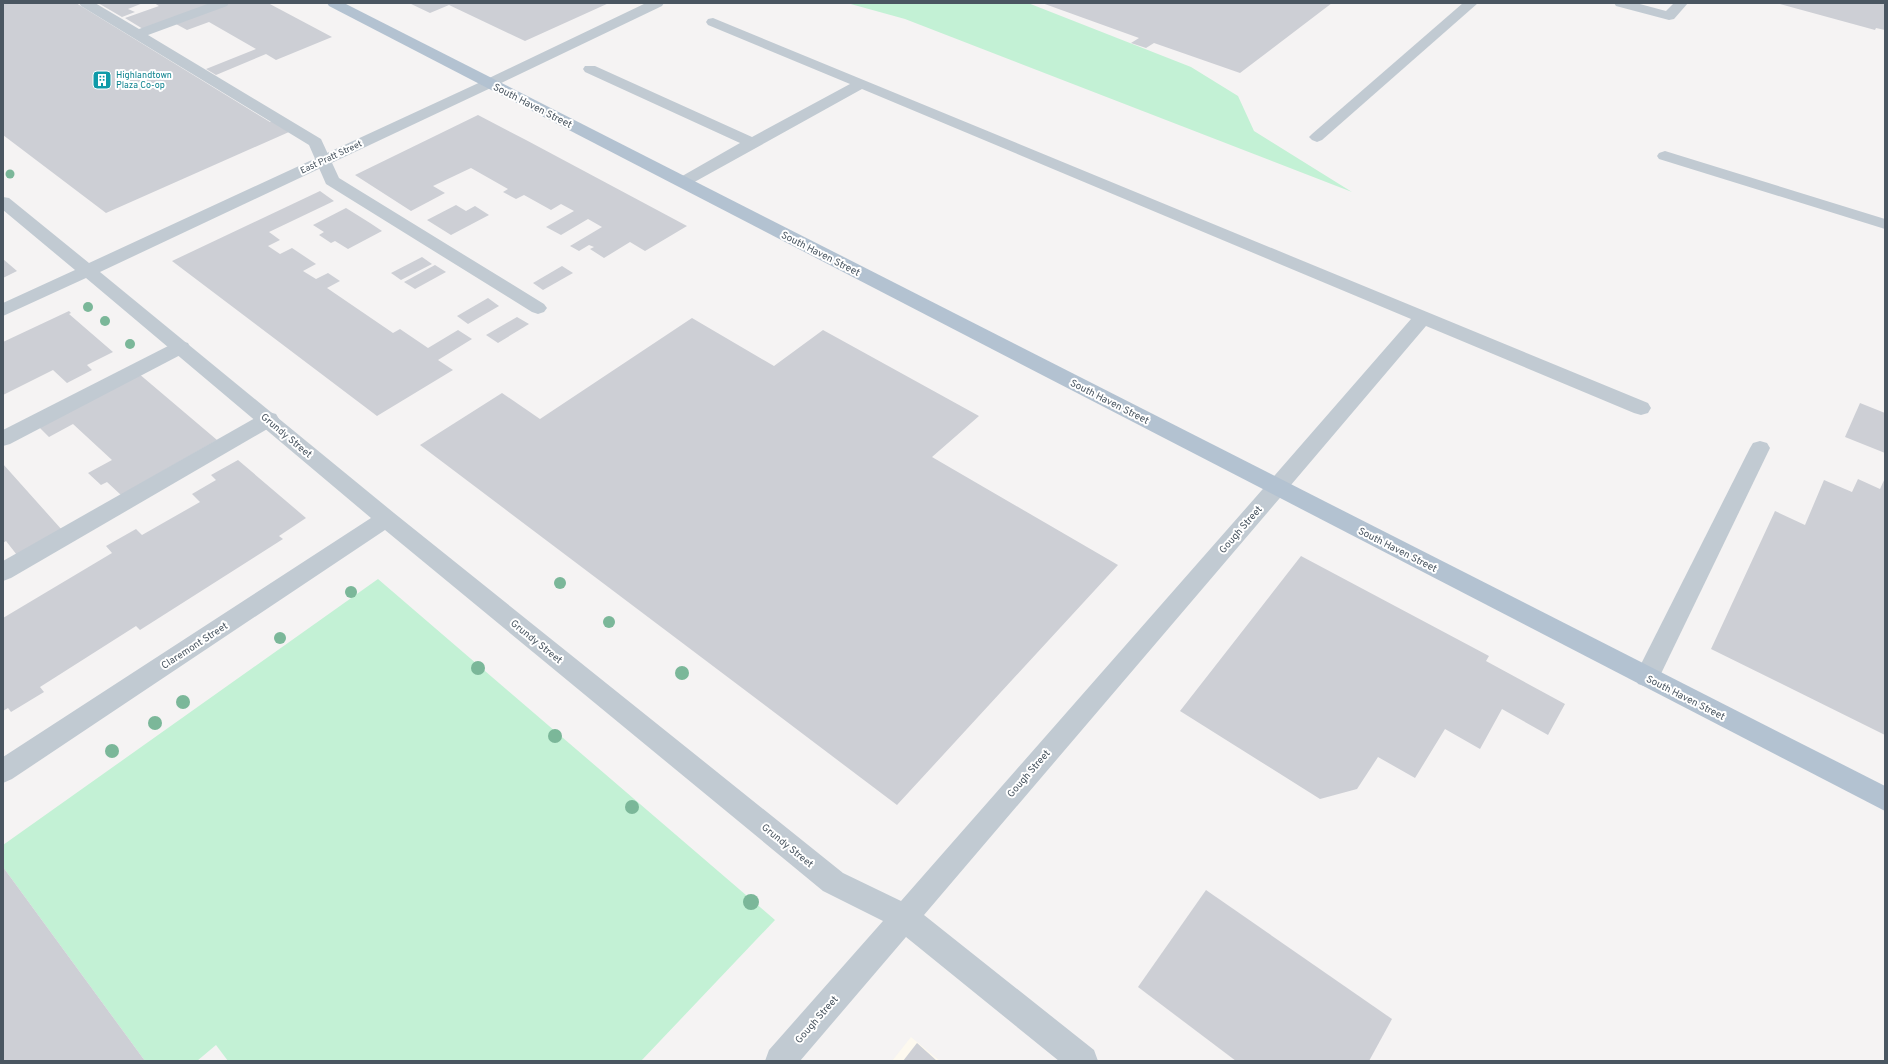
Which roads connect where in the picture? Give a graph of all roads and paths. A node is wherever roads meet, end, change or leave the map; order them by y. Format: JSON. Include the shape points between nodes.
{"nodes":[{"id":1,"x":86,"y":3,"type":"edge"},
{"id":2,"x":222,"y":3,"type":"edge"},
{"id":3,"x":334,"y":3,"type":"edge"},
{"id":4,"x":657,"y":3,"type":"edge"},
{"id":5,"x":1471,"y":3,"type":"edge"},
{"id":6,"x":1621,"y":3,"type":"edge"},
{"id":7,"x":1681,"y":3,"type":"edge"},
{"id":8,"x":714,"y":22,"type":"dead end"},
{"id":9,"x":138,"y":34,"type":"junction"},
{"id":10,"x":590,"y":69,"type":"dead end"},
{"id":11,"x":490,"y":83,"type":"junction"},
{"id":12,"x":861,"y":84,"type":"junction"},
{"id":13,"x":1317,"y":137,"type":"dead end"},
{"id":14,"x":752,"y":143,"type":"junction"},
{"id":15,"x":1665,"y":156,"type":"dead end"},
{"id":16,"x":323,"y":161,"type":"junction"},
{"id":17,"x":683,"y":182,"type":"junction"},
{"id":18,"x":3,"y":202,"type":"edge"},
{"id":19,"x":1885,"y":224,"type":"edge"},
{"id":20,"x":86,"y":271,"type":"junction"},
{"id":21,"x":538,"y":308,"type":"dead end"},
{"id":22,"x":3,"y":310,"type":"edge"},
{"id":23,"x":1423,"y":317,"type":"junction"},
{"id":24,"x":181,"y":347,"type":"junction"},
{"id":25,"x":1641,"y":408,"type":"dead end"},
{"id":26,"x":269,"y":419,"type":"junction"},
{"id":27,"x":3,"y":439,"type":"edge"},
{"id":28,"x":1760,"y":448,"type":"dead end"},
{"id":29,"x":1277,"y":487,"type":"junction"},
{"id":30,"x":386,"y":519,"type":"junction"},
{"id":31,"x":3,"y":572,"type":"edge"},
{"id":32,"x":1648,"y":677,"type":"junction"},
{"id":33,"x":3,"y":771,"type":"edge"},
{"id":34,"x":1885,"y":799,"type":"edge"},
{"id":35,"x":904,"y":917,"type":"junction"},
{"id":36,"x":780,"y":1061,"type":"edge"},
{"id":37,"x":1083,"y":1061,"type":"edge"}],
"edges":[{"from":1,"to":9,"type":"street"},
{"from":2,"to":9,"type":"street"},
{"from":3,"to":11,"type":"main road","name":"South Haven Street"},
{"from":4,"to":11,"type":"street","name":"East Pratt Street"},
{"from":5,"to":13,"type":"street"},
{"from":6,"to":7,"type":"street","via":[[1669,16]]},
{"from":8,"to":12,"type":"street"},
{"from":9,"to":16,"type":"street","via":[[316,142]]},
{"from":10,"to":14,"type":"street"},
{"from":11,"to":16,"type":"street","name":"East Pratt Street"},
{"from":11,"to":17,"type":"main road","name":"South Haven Street"},
{"from":12,"to":14,"type":"street"},
{"from":12,"to":23,"type":"street"},
{"from":14,"to":17,"type":"street"},
{"from":15,"to":19,"type":"street"},
{"from":16,"to":20,"type":"street","name":"East Pratt Street"},
{"from":16,"to":21,"type":"street","via":[[332,181]]},
{"from":17,"to":29,"type":"main road","name":"South Haven Street"},
{"from":18,"to":20,"type":"street","name":"Grundy Street"},
{"from":20,"to":22,"type":"street","name":"East Pratt Street"},
{"from":20,"to":24,"type":"street","name":"Grundy Street"},
{"from":23,"to":25,"type":"street"},
{"from":23,"to":29,"type":"street","name":"Gough Street"},
{"from":24,"to":26,"type":"street","name":"Grundy Street"},
{"from":24,"to":27,"type":"street"},
{"from":26,"to":30,"type":"street","name":"Grundy Street"},
{"from":26,"to":31,"type":"street"},
{"from":28,"to":32,"type":"street"},
{"from":29,"to":32,"type":"main road","name":"South Haven Street"},
{"from":29,"to":35,"type":"street","name":"Gough Street"},
{"from":30,"to":33,"type":"street","name":"Claremont Street"},
{"from":30,"to":35,"type":"street","name":"Grundy Street","via":[[833,882]]},
{"from":32,"to":34,"type":"main road","name":"South Haven Street"},
{"from":35,"to":36,"type":"street","name":"Gough Street"},
{"from":35,"to":37,"type":"street","name":"Grundy Street"}]}
